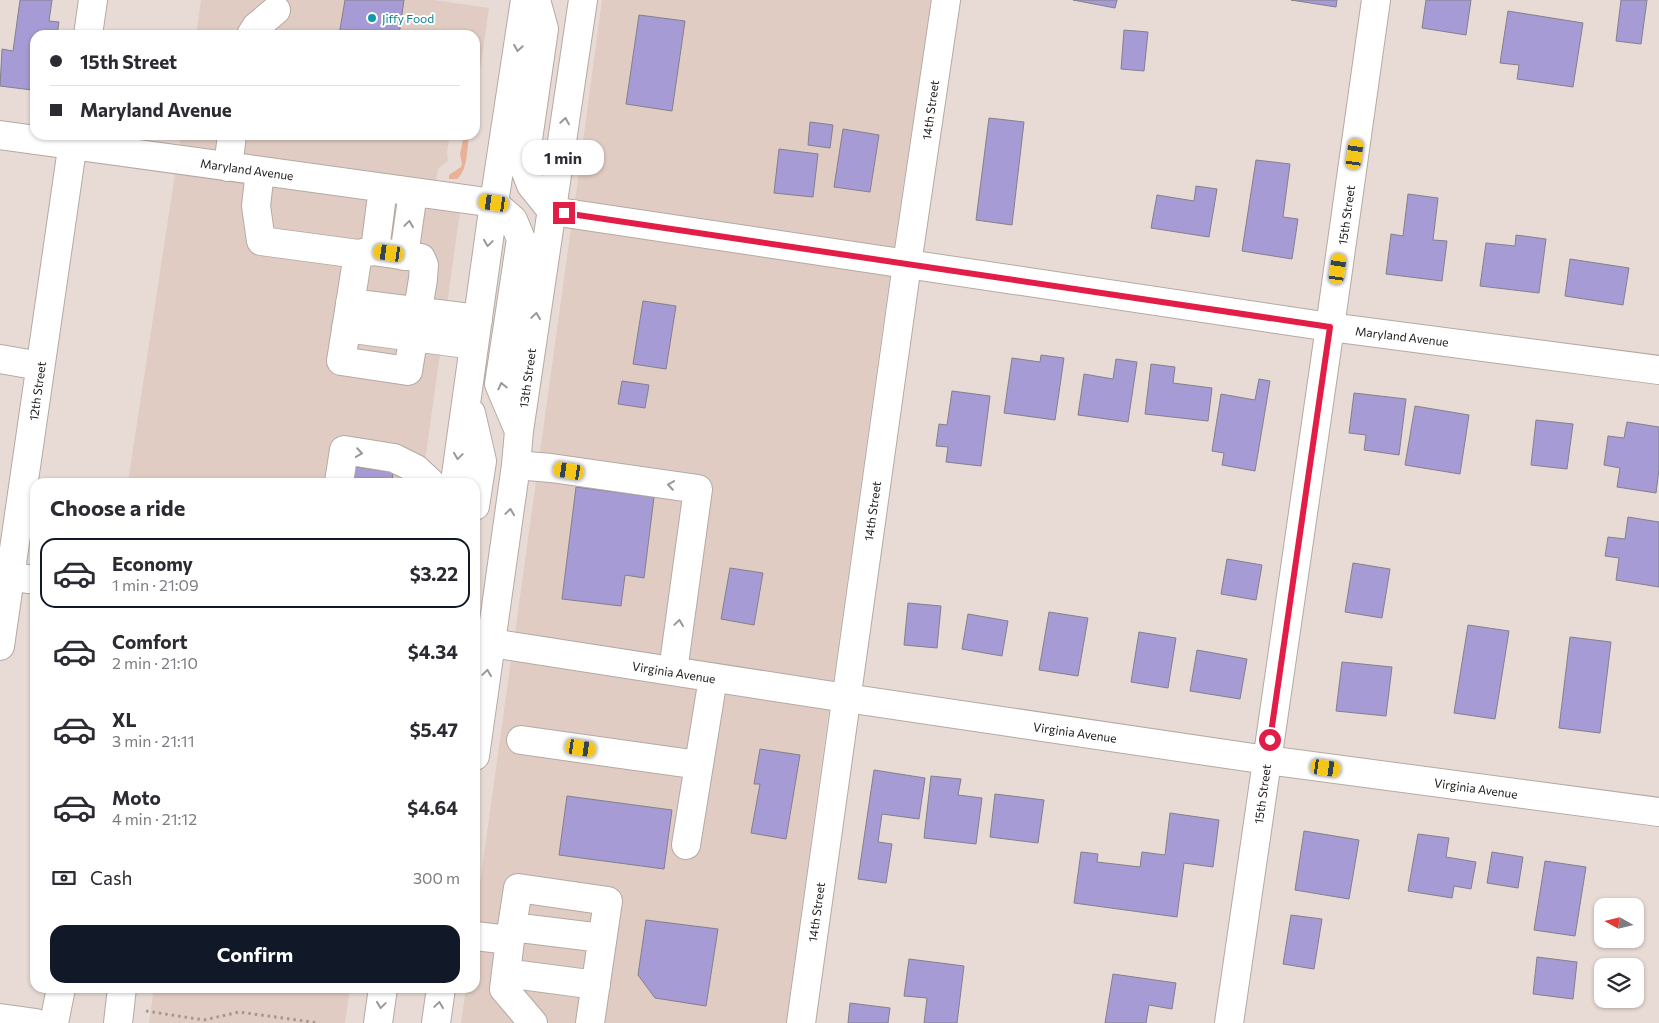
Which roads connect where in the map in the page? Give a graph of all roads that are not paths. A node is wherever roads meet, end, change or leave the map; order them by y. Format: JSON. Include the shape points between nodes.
{"nodes":[{"id":1,"x":93,"y":0,"type":"edge"},
{"id":2,"x":525,"y":0,"type":"edge"},
{"id":3,"x":536,"y":0,"type":"edge"},
{"id":4,"x":568,"y":0,"type":"edge"},
{"id":5,"x":583,"y":0,"type":"edge"},
{"id":6,"x":946,"y":0,"type":"edge"},
{"id":7,"x":1376,"y":0,"type":"edge"},
{"id":8,"x":276,"y":10,"type":"dead end"},
{"id":9,"x":89,"y":30,"type":"edge"},
{"id":10,"x":254,"y":30,"type":"edge"},
{"id":11,"x":578,"y":40,"type":"junction"},
{"id":12,"x":0,"y":135,"type":"edge"},
{"id":13,"x":30,"y":137,"type":"edge"},
{"id":14,"x":73,"y":140,"type":"edge"},
{"id":15,"x":231,"y":140,"type":"edge"},
{"id":16,"x":228,"y":167,"type":"junction"},
{"id":17,"x":260,"y":171,"type":"junction"},
{"id":18,"x":383,"y":188,"type":"junction"},
{"id":19,"x":413,"y":192,"type":"junction"},
{"id":20,"x":494,"y":203,"type":"junction"},
{"id":21,"x":552,"y":211,"type":"junction"},
{"id":22,"x":366,"y":253,"type":"junction"},
{"id":23,"x":404,"y":256,"type":"junction"},
{"id":24,"x":907,"y":264,"type":"junction"},
{"id":25,"x":348,"y":315,"type":"junction"},
{"id":26,"x":417,"y":324,"type":"junction"},
{"id":27,"x":1330,"y":327,"type":"junction"},
{"id":28,"x":476,"y":332,"type":"junction"},
{"id":29,"x":0,"y":360,"type":"edge"},
{"id":30,"x":40,"y":366,"type":"junction"},
{"id":31,"x":1659,"y":370,"type":"edge"},
{"id":32,"x":467,"y":394,"type":"junction"},
{"id":33,"x":520,"y":431,"type":"junction"},
{"id":34,"x":516,"y":465,"type":"junction"},
{"id":35,"x":340,"y":478,"type":"edge"},
{"id":36,"x":426,"y":478,"type":"edge"},
{"id":37,"x":456,"y":478,"type":"edge"},
{"id":38,"x":479,"y":478,"type":"edge"},
{"id":39,"x":15,"y":578,"type":"edge"},
{"id":40,"x":483,"y":634,"type":"edge"},
{"id":41,"x":0,"y":646,"type":"edge"},
{"id":42,"x":673,"y":671,"type":"junction"},
{"id":43,"x":713,"y":678,"type":"junction"},
{"id":44,"x":480,"y":680,"type":"edge"},
{"id":45,"x":846,"y":698,"type":"junction"},
{"id":46,"x":520,"y":740,"type":"dead end"},
{"id":47,"x":1267,"y":760,"type":"junction"},
{"id":48,"x":699,"y":765,"type":"junction"},
{"id":49,"x":1659,"y":812,"type":"edge"},
{"id":50,"x":686,"y":845,"type":"dead end"},
{"id":51,"x":511,"y":934,"type":"junction"},
{"id":52,"x":480,"y":936,"type":"edge"},
{"id":53,"x":602,"y":938,"type":"junction"},
{"id":54,"x":506,"y":973,"type":"junction"},
{"id":55,"x":596,"y":985,"type":"junction"},
{"id":56,"x":60,"y":993,"type":"edge"},
{"id":57,"x":383,"y":993,"type":"edge"},
{"id":58,"x":440,"y":993,"type":"edge"},
{"id":59,"x":0,"y":1018,"type":"edge"},
{"id":60,"x":36,"y":1023,"type":"edge"},
{"id":61,"x":54,"y":1023,"type":"edge"},
{"id":62,"x":378,"y":1023,"type":"edge"},
{"id":63,"x":436,"y":1023,"type":"edge"},
{"id":64,"x":533,"y":1023,"type":"edge"},
{"id":65,"x":590,"y":1023,"type":"edge"},
{"id":66,"x":801,"y":1023,"type":"edge"},
{"id":67,"x":1229,"y":1023,"type":"edge"}],
"edges":[{"from":1,"to":9,"type":"main road"},
{"from":2,"to":20,"type":"main road","one_way":true},
{"from":3,"to":21,"type":"main road","via":[[544,29],[524,167],[531,186]]},
{"from":4,"to":11,"type":"main road"},
{"from":5,"to":11,"type":"main road","name":"13th Street"},
{"from":6,"to":24,"type":"main road","name":"14th Street"},
{"from":7,"to":27,"type":"main road","name":"15th Street"},
{"from":8,"to":10,"type":"main road"},
{"from":21,"to":11,"type":"main road","name":"13th Street","one_way":true},
{"from":12,"to":13,"type":"main road","name":"Maryland Avenue"},
{"from":14,"to":16,"type":"main road","name":"Maryland Avenue"},
{"from":14,"to":30,"type":"main road","name":"12th Street"},
{"from":15,"to":16,"type":"main road"},
{"from":16,"to":17,"type":"main road","name":"Maryland Avenue"},
{"from":17,"to":18,"type":"main road","name":"Maryland Avenue"},
{"from":17,"to":22,"type":"main road","via":[[256,206],[261,240]]},
{"from":18,"to":19,"type":"main road","name":"Maryland Avenue"},
{"from":18,"to":22,"type":"main road"},
{"from":19,"to":20,"type":"main road","name":"Maryland Avenue"},
{"from":23,"to":19,"type":"main road","one_way":true},
{"from":20,"to":28,"type":"main road","one_way":true},
{"from":33,"to":20,"type":"main road","one_way":true,"via":[[499,384],[521,239],[513,220]]},
{"from":21,"to":24,"type":"main road","name":"Maryland Avenue"},
{"from":33,"to":21,"type":"main road","name":"13th Street","one_way":true},
{"from":22,"to":23,"type":"main road"},
{"from":22,"to":25,"type":"main road"},
{"from":23,"to":26,"type":"main road","via":[[420,258],[424,265]]},
{"from":24,"to":27,"type":"main road","name":"Maryland Avenue"},
{"from":24,"to":45,"type":"main road","name":"14th Street"},
{"from":25,"to":26,"type":"main road"},
{"from":25,"to":26,"type":"main road","via":[[341,361],[408,371]]},
{"from":26,"to":28,"type":"main road"},
{"from":27,"to":31,"type":"main road","name":"Maryland Avenue"},
{"from":27,"to":47,"type":"main road","name":"15th Street"},
{"from":28,"to":32,"type":"main road"},
{"from":29,"to":30,"type":"main road"},
{"from":30,"to":39,"type":"main road","name":"12th Street"},
{"from":32,"to":37,"type":"main road","one_way":true},
{"from":32,"to":38,"type":"main road","via":[[482,461]]},
{"from":33,"to":34,"type":"main road","name":"13th Street"},
{"from":40,"to":34,"type":"main road","name":"13th Street","one_way":true},
{"from":42,"to":34,"type":"main road","one_way":true,"via":[[698,489]]},
{"from":35,"to":36,"type":"main road","one_way":true,"via":[[344,450],[394,458]]},
{"from":39,"to":41,"type":"main road","name":"12th Street"},
{"from":40,"to":42,"type":"main road","name":"Virginia Avenue"},
{"from":44,"to":40,"type":"main road","name":"13th Street","one_way":true},
{"from":42,"to":43,"type":"main road","name":"Virginia Avenue"},
{"from":43,"to":45,"type":"main road","name":"Virginia Avenue"},
{"from":43,"to":48,"type":"main road"},
{"from":45,"to":47,"type":"main road","name":"Virginia Avenue"},
{"from":45,"to":66,"type":"main road","name":"14th Street"},
{"from":46,"to":48,"type":"main road"},
{"from":47,"to":49,"type":"main road","name":"Virginia Avenue"},
{"from":47,"to":67,"type":"main road","name":"15th Street"},
{"from":48,"to":50,"type":"main road"},
{"from":51,"to":52,"type":"main road"},
{"from":51,"to":53,"type":"main road"},
{"from":51,"to":53,"type":"main road","via":[[518,888],[608,901]]},
{"from":51,"to":54,"type":"main road"},
{"from":53,"to":55,"type":"main road"},
{"from":54,"to":55,"type":"main road"},
{"from":54,"to":64,"type":"main road","via":[[504,989]]},
{"from":55,"to":65,"type":"main road"},
{"from":56,"to":61,"type":"main road"},
{"from":57,"to":62,"type":"main road","one_way":true},
{"from":63,"to":58,"type":"main road","one_way":true},
{"from":59,"to":60,"type":"main road"}]}
